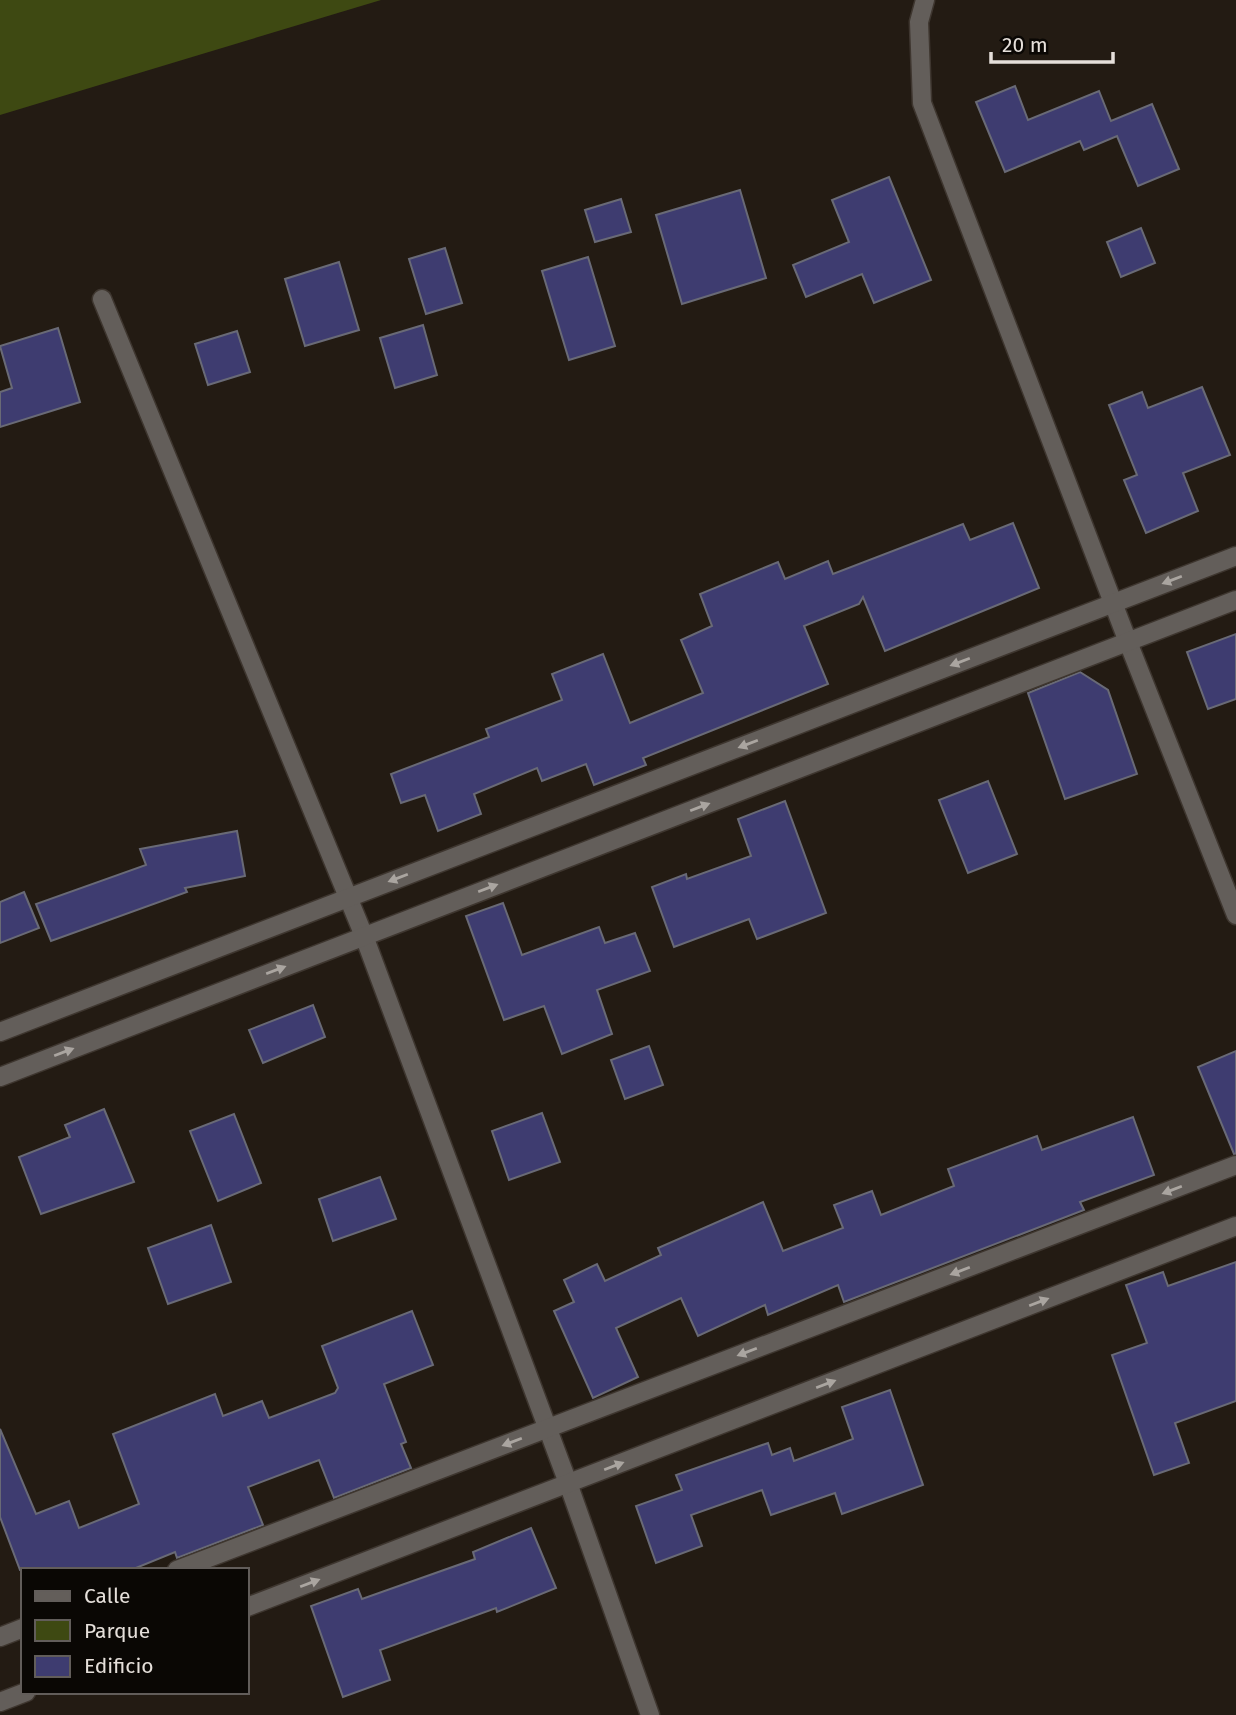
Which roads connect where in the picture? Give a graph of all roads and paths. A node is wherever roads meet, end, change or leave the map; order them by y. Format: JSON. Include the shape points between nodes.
{"nodes":[{"id":1,"x":925,"y":0,"type":"edge"},
{"id":2,"x":102,"y":299,"type":"dead end"},
{"id":3,"x":1236,"y":556,"type":"edge"},
{"id":4,"x":1236,"y":600,"type":"edge"},
{"id":5,"x":1115,"y":603,"type":"junction"},
{"id":6,"x":1128,"y":642,"type":"junction"},
{"id":7,"x":347,"y":898,"type":"junction"},
{"id":8,"x":1236,"y":915,"type":"edge"},
{"id":9,"x":364,"y":936,"type":"junction"},
{"id":10,"x":0,"y":1032,"type":"edge"},
{"id":11,"x":0,"y":1077,"type":"edge"},
{"id":12,"x":1236,"y":1166,"type":"edge"},
{"id":13,"x":1236,"y":1226,"type":"edge"},
{"id":14,"x":546,"y":1429,"type":"junction"},
{"id":15,"x":568,"y":1483,"type":"junction"},
{"id":16,"x":182,"y":1568,"type":"edge"},
{"id":17,"x":248,"y":1607,"type":"edge"},
{"id":18,"x":21,"y":1629,"type":"edge"},
{"id":19,"x":0,"y":1637,"type":"edge"},
{"id":20,"x":21,"y":1694,"type":"edge"},
{"id":21,"x":0,"y":1702,"type":"edge"},
{"id":22,"x":650,"y":1715,"type":"edge"}],
"edges":[{"from":1,"to":5,"type":"street","via":[[919,22],[922,103]]},
{"from":2,"to":7,"type":"street"},
{"from":3,"to":5,"type":"street","one_way":true},
{"from":4,"to":6,"type":"street"},
{"from":5,"to":6,"type":"street"},
{"from":5,"to":7,"type":"street","one_way":true},
{"from":6,"to":8,"type":"street"},
{"from":9,"to":6,"type":"street","one_way":true},
{"from":7,"to":9,"type":"street"},
{"from":7,"to":10,"type":"street"},
{"from":11,"to":9,"type":"street","one_way":true},
{"from":9,"to":14,"type":"street"},
{"from":12,"to":14,"type":"street","one_way":true},
{"from":15,"to":13,"type":"street","one_way":true},
{"from":14,"to":15,"type":"street"},
{"from":14,"to":16,"type":"street","one_way":true},
{"from":17,"to":15,"type":"street","one_way":true},
{"from":15,"to":22,"type":"street"},
{"from":18,"to":19,"type":"street"},
{"from":20,"to":21,"type":"street"}]}
